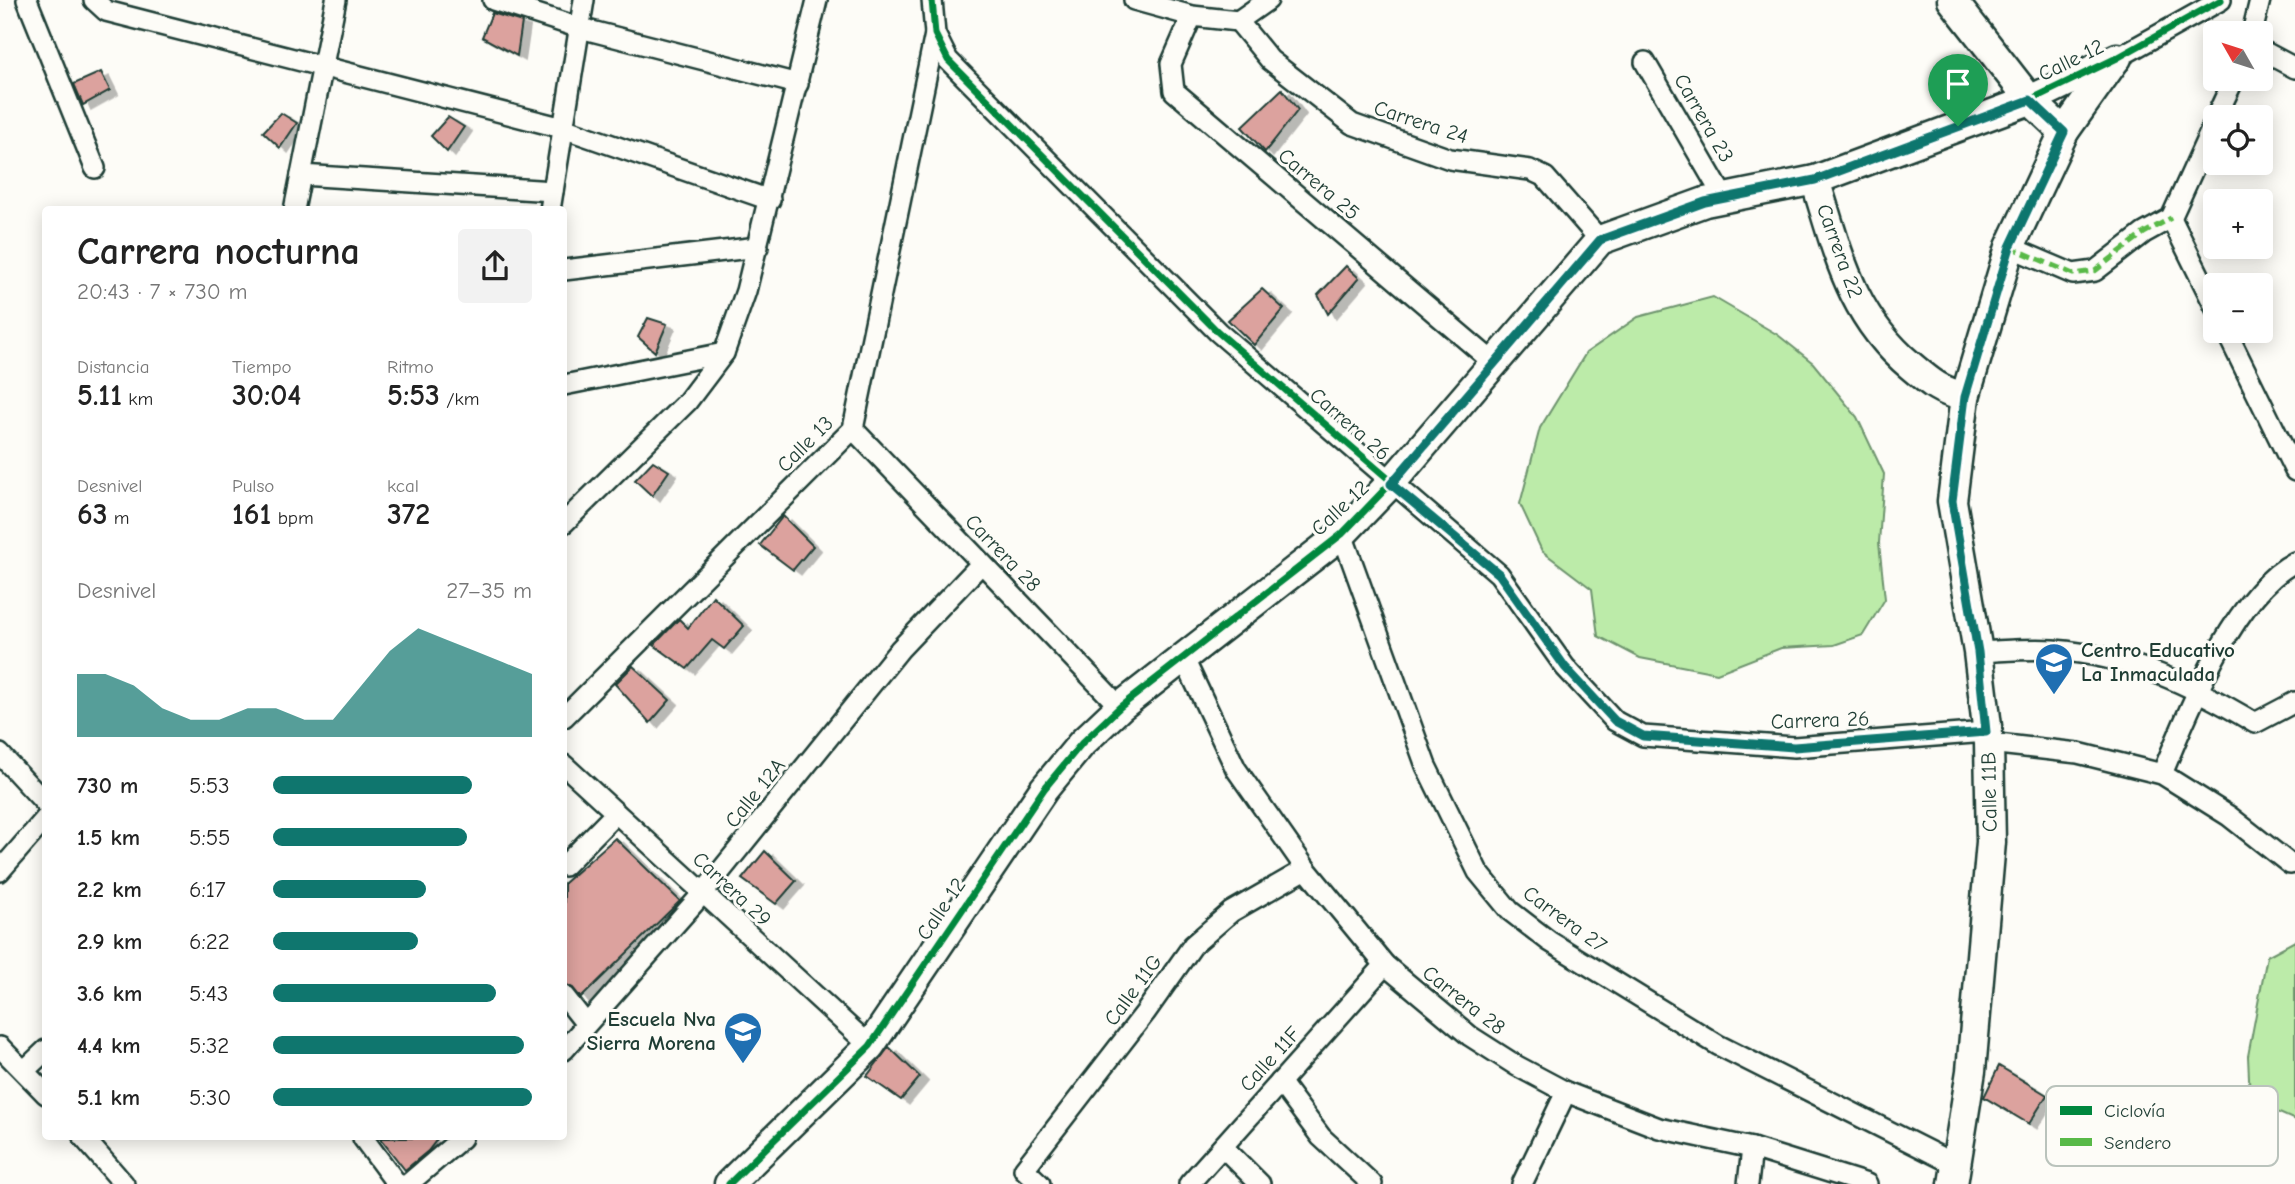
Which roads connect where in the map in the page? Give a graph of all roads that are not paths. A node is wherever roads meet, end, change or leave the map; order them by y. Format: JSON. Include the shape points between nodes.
{"nodes":[{"id":1,"x":27,"y":0,"type":"edge"},
{"id":2,"x":94,"y":0,"type":"edge"},
{"id":3,"x":337,"y":0,"type":"edge"},
{"id":4,"x":493,"y":0,"type":"edge"},
{"id":5,"x":584,"y":0,"type":"edge"},
{"id":6,"x":817,"y":0,"type":"edge"},
{"id":7,"x":932,"y":0,"type":"edge"},
{"id":8,"x":1134,"y":0,"type":"edge"},
{"id":9,"x":1268,"y":0,"type":"edge"},
{"id":10,"x":1952,"y":0,"type":"edge"},
{"id":11,"x":2221,"y":0,"type":"edge"},
{"id":12,"x":2260,"y":0,"type":"edge"},
{"id":13,"x":1192,"y":16,"type":"junction"},
{"id":14,"x":1238,"y":20,"type":"junction"},
{"id":15,"x":2255,"y":21,"type":"edge"},
{"id":16,"x":580,"y":28,"type":"junction"},
{"id":17,"x":934,"y":34,"type":"junction"},
{"id":18,"x":2273,"y":56,"type":"edge"},
{"id":19,"x":2117,"y":58,"type":"junction"},
{"id":20,"x":1645,"y":62,"type":"dead end"},
{"id":21,"x":323,"y":64,"type":"junction"},
{"id":22,"x":2295,"y":68,"type":"edge"},
{"id":23,"x":798,"y":83,"type":"junction"},
{"id":24,"x":2030,"y":100,"type":"junction"},
{"id":25,"x":563,"y":128,"type":"junction"},
{"id":26,"x":2064,"y":132,"type":"junction"},
{"id":27,"x":2203,"y":147,"type":"edge"},
{"id":28,"x":95,"y":168,"type":"dead end"},
{"id":29,"x":301,"y":175,"type":"junction"},
{"id":30,"x":1815,"y":180,"type":"junction"},
{"id":31,"x":1724,"y":198,"type":"junction"},
{"id":32,"x":770,"y":200,"type":"junction"},
{"id":33,"x":551,"y":201,"type":"edge"},
{"id":34,"x":295,"y":206,"type":"edge"},
{"id":35,"x":2171,"y":218,"type":"junction"},
{"id":36,"x":1600,"y":240,"type":"junction"},
{"id":37,"x":758,"y":247,"type":"junction"},
{"id":38,"x":2010,"y":247,"type":"junction"},
{"id":39,"x":567,"y":270,"type":"edge"},
{"id":40,"x":2203,"y":283,"type":"edge"},
{"id":41,"x":2232,"y":343,"type":"edge"},
{"id":42,"x":724,"y":354,"type":"junction"},
{"id":43,"x":1494,"y":363,"type":"junction"},
{"id":44,"x":567,"y":384,"type":"edge"},
{"id":45,"x":1965,"y":397,"type":"junction"},
{"id":46,"x":853,"y":429,"type":"junction"},
{"id":47,"x":2295,"y":471,"type":"edge"},
{"id":48,"x":1391,"y":484,"type":"junction"},
{"id":49,"x":567,"y":520,"type":"edge"},
{"id":50,"x":1342,"y":534,"type":"junction"},
{"id":51,"x":2295,"y":562,"type":"edge"},
{"id":52,"x":981,"y":564,"type":"junction"},
{"id":53,"x":1978,"y":652,"type":"junction"},
{"id":54,"x":1184,"y":659,"type":"junction"},
{"id":55,"x":2198,"y":688,"type":"junction"},
{"id":56,"x":2295,"y":702,"type":"edge"},
{"id":57,"x":1120,"y":707,"type":"junction"},
{"id":58,"x":567,"y":714,"type":"edge"},
{"id":59,"x":1988,"y":737,"type":"junction"},
{"id":60,"x":0,"y":754,"type":"edge"},
{"id":61,"x":567,"y":768,"type":"edge"},
{"id":62,"x":2162,"y":774,"type":"junction"},
{"id":63,"x":42,"y":800,"type":"edge"},
{"id":64,"x":616,"y":813,"type":"junction"},
{"id":65,"x":42,"y":823,"type":"edge"},
{"id":66,"x":567,"y":863,"type":"edge"},
{"id":67,"x":2293,"y":863,"type":"edge"},
{"id":68,"x":1306,"y":869,"type":"junction"},
{"id":69,"x":0,"y":871,"type":"edge"},
{"id":70,"x":703,"y":893,"type":"junction"},
{"id":71,"x":1385,"y":965,"type":"junction"},
{"id":72,"x":567,"y":1000,"type":"edge"},
{"id":73,"x":586,"y":1024,"type":"junction"},
{"id":74,"x":567,"y":1046,"type":"edge"},
{"id":75,"x":870,"y":1046,"type":"junction"},
{"id":76,"x":0,"y":1047,"type":"edge"},
{"id":77,"x":42,"y":1054,"type":"edge"},
{"id":78,"x":25,"y":1070,"type":"junction"},
{"id":79,"x":1280,"y":1082,"type":"junction"},
{"id":80,"x":42,"y":1089,"type":"edge"},
{"id":81,"x":1566,"y":1092,"type":"junction"},
{"id":82,"x":86,"y":1140,"type":"edge"},
{"id":83,"x":364,"y":1140,"type":"edge"},
{"id":84,"x":460,"y":1140,"type":"edge"},
{"id":85,"x":1223,"y":1147,"type":"junction"},
{"id":86,"x":1752,"y":1148,"type":"junction"},
{"id":87,"x":1955,"y":1174,"type":"edge"},
{"id":88,"x":124,"y":1184,"type":"edge"},
{"id":89,"x":397,"y":1184,"type":"edge"},
{"id":90,"x":408,"y":1184,"type":"edge"},
{"id":91,"x":729,"y":1184,"type":"edge"},
{"id":92,"x":1040,"y":1184,"type":"edge"},
{"id":93,"x":1189,"y":1184,"type":"edge"},
{"id":94,"x":1260,"y":1184,"type":"edge"},
{"id":95,"x":1372,"y":1184,"type":"edge"},
{"id":96,"x":1522,"y":1184,"type":"edge"},
{"id":97,"x":1748,"y":1184,"type":"edge"},
{"id":98,"x":1867,"y":1184,"type":"edge"}],
"edges":[{"from":1,"to":28,"type":"street"},
{"from":2,"to":21,"type":"street","via":[[106,11]]},
{"from":3,"to":21,"type":"street"},
{"from":4,"to":16,"type":"street"},
{"from":5,"to":16,"type":"street"},
{"from":6,"to":23,"type":"street"},
{"from":7,"to":17,"type":"street","name":"Carrera 26"},
{"from":8,"to":13,"type":"street"},
{"from":9,"to":14,"type":"street"},
{"from":10,"to":24,"type":"street"},
{"from":11,"to":19,"type":"street","name":"Calle 12"},
{"from":12,"to":15,"type":"street"},
{"from":13,"to":14,"type":"street"},
{"from":13,"to":43,"type":"street","name":"Carrera 25","via":[[1171,64],[1174,91]]},
{"from":14,"to":36,"type":"street","name":"Carrera 24","via":[[1270,60],[1352,124],[1450,159],[1530,170],[1545,177]]},
{"from":16,"to":23,"type":"street"},
{"from":16,"to":25,"type":"street"},
{"from":17,"to":46,"type":"street","name":"Calle 13"},
{"from":17,"to":48,"type":"street","name":"Carrera 26","via":[[960,72],[1218,332]]},
{"from":18,"to":22,"type":"street"},
{"from":19,"to":24,"type":"street","name":"Calle 12"},
{"from":19,"to":26,"type":"street","name":"Calle 11B"},
{"from":20,"to":31,"type":"street","name":"Carrera 23"},
{"from":21,"to":25,"type":"street"},
{"from":21,"to":29,"type":"street"},
{"from":23,"to":32,"type":"street"},
{"from":24,"to":26,"type":"street"},
{"from":24,"to":30,"type":"street","name":"Calle 12"},
{"from":25,"to":32,"type":"street"},
{"from":25,"to":33,"type":"street"},
{"from":26,"to":38,"type":"street","name":"Calle 11B"},
{"from":27,"to":35,"type":"street"},
{"from":29,"to":33,"type":"street"},
{"from":29,"to":34,"type":"street"},
{"from":30,"to":31,"type":"street","name":"Calle 12"},
{"from":30,"to":45,"type":"street","name":"Carrera 22","via":[[1852,294],[1885,344],[1940,391]]},
{"from":31,"to":36,"type":"street","name":"Calle 12"},
{"from":32,"to":37,"type":"street"},
{"from":35,"to":38,"type":"street","via":[[2095,271],[2073,274]]},
{"from":35,"to":40,"type":"street"},
{"from":36,"to":43,"type":"street","name":"Calle 12"},
{"from":37,"to":39,"type":"street"},
{"from":37,"to":42,"type":"street"},
{"from":38,"to":45,"type":"street","name":"Calle 11B"},
{"from":41,"to":47,"type":"street"},
{"from":42,"to":44,"type":"street"},
{"from":42,"to":49,"type":"street","via":[[687,402]]},
{"from":43,"to":48,"type":"street","name":"Calle 12"},
{"from":45,"to":53,"type":"street","name":"Calle 11B","via":[[1952,501]]},
{"from":46,"to":52,"type":"street","name":"Carrera 28"},
{"from":46,"to":58,"type":"street","name":"Calle 13"},
{"from":48,"to":50,"type":"street","name":"Calle 12"},
{"from":48,"to":59,"type":"street","name":"Carrera 26","via":[[1499,574],[1565,667],[1615,721],[1643,736],[1794,747]]},
{"from":50,"to":54,"type":"street","name":"Calle 12"},
{"from":50,"to":87,"type":"street","name":"Carrera 27","via":[[1426,766],[1478,872],[1510,911],[1549,941],[1718,1045]]},
{"from":51,"to":55,"type":"street","via":[[2252,599]]},
{"from":52,"to":57,"type":"street","name":"Carrera 28"},
{"from":52,"to":70,"type":"street","name":"Calle 12A","via":[[900,649]]},
{"from":53,"to":55,"type":"street","via":[[2053,650],[2127,662]]},
{"from":53,"to":59,"type":"street","name":"Calle 11B"},
{"from":54,"to":57,"type":"street","name":"Calle 12"},
{"from":54,"to":68,"type":"street","name":"Carrera 28","via":[[1236,769]]},
{"from":55,"to":56,"type":"street","via":[[2255,723]]},
{"from":55,"to":62,"type":"street"},
{"from":57,"to":75,"type":"street","name":"Calle 12","via":[[1044,789]]},
{"from":59,"to":62,"type":"street","name":"Carrera 26"},
{"from":59,"to":87,"type":"street","name":"Calle 11B","via":[[1991,842],[1971,1071]]},
{"from":60,"to":63,"type":"street"},
{"from":61,"to":64,"type":"street","name":"Carrera 29"},
{"from":62,"to":67,"type":"street","name":"Carrera 26"},
{"from":64,"to":66,"type":"street"},
{"from":64,"to":70,"type":"street","name":"Carrera 29"},
{"from":65,"to":69,"type":"street"},
{"from":68,"to":71,"type":"street","name":"Carrera 28"},
{"from":68,"to":92,"type":"street","name":"Calle 11G","via":[[1231,912],[1193,944],[1024,1169]]},
{"from":70,"to":73,"type":"street","name":"Calle 12A"},
{"from":70,"to":75,"type":"street","name":"Carrera 29"},
{"from":71,"to":79,"type":"street","name":"Calle 11F"},
{"from":71,"to":81,"type":"street","name":"Carrera 28","via":[[1470,1036]]},
{"from":72,"to":73,"type":"street"},
{"from":73,"to":74,"type":"street","name":"Calle 12A"},
{"from":75,"to":91,"type":"street","name":"Calle 12"},
{"from":76,"to":78,"type":"street"},
{"from":77,"to":78,"type":"street"},
{"from":78,"to":80,"type":"street"},
{"from":79,"to":85,"type":"street","name":"Calle 11F"},
{"from":79,"to":95,"type":"street","via":[[1321,1137]]},
{"from":81,"to":86,"type":"street","name":"Carrera 28","via":[[1659,1128]]},
{"from":81,"to":96,"type":"street"},
{"from":82,"to":88,"type":"street"},
{"from":83,"to":89,"type":"street"},
{"from":84,"to":90,"type":"street"},
{"from":85,"to":93,"type":"street","name":"Calle 11F"},
{"from":85,"to":94,"type":"street"},
{"from":86,"to":97,"type":"street"},
{"from":86,"to":98,"type":"street","name":"Carrera 28"}]}
